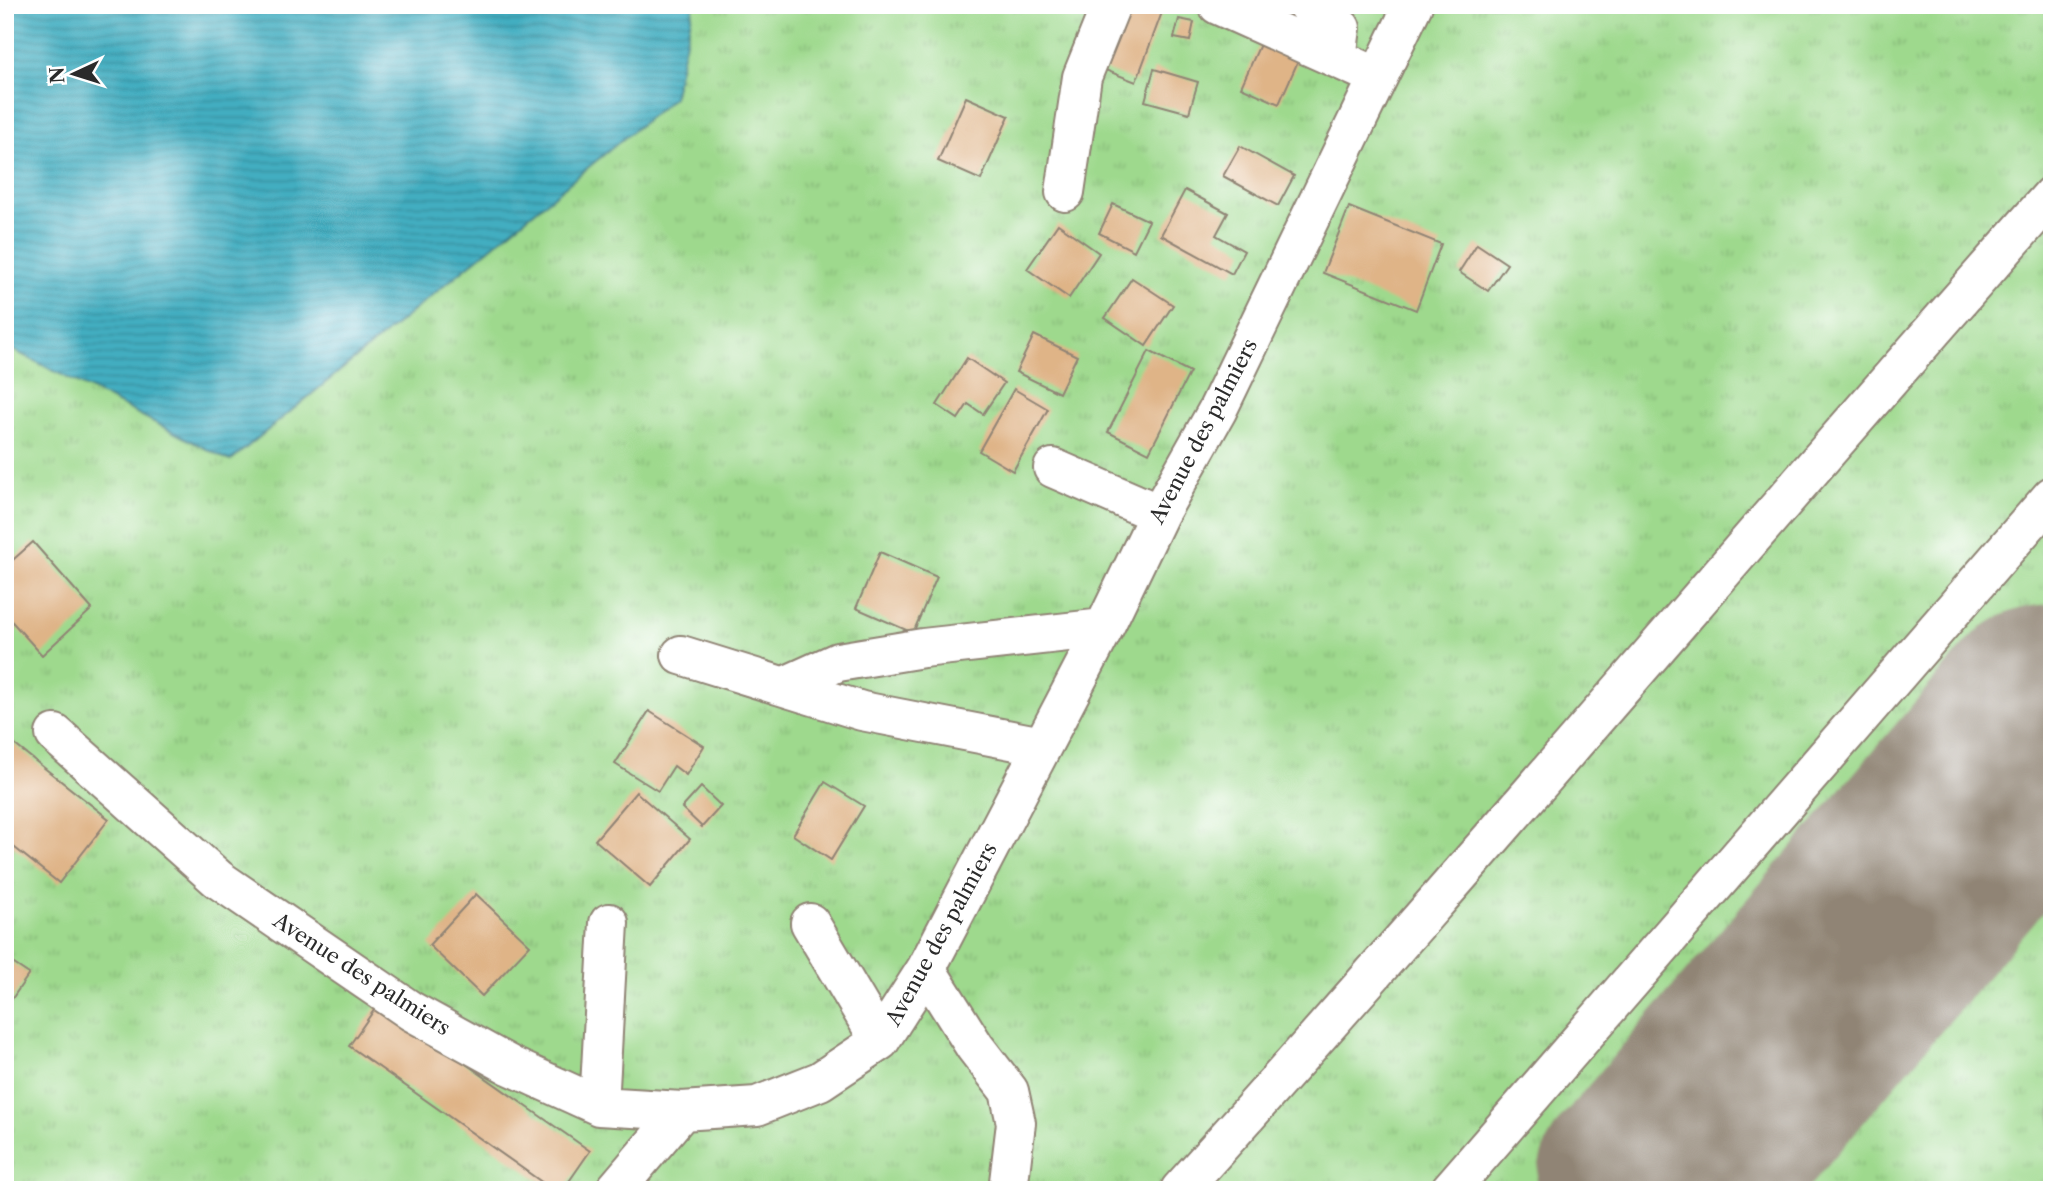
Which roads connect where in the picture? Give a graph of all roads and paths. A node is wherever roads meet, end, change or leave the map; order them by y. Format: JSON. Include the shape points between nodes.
{"nodes":[{"id":1,"x":1111,"y":5,"type":"edge"},
{"id":2,"x":1219,"y":5,"type":"edge"},
{"id":3,"x":1307,"y":5,"type":"edge"},
{"id":4,"x":1413,"y":5,"type":"edge"},
{"id":5,"x":1337,"y":58,"type":"junction"},
{"id":6,"x":1378,"y":77,"type":"junction"},
{"id":7,"x":1065,"y":191,"type":"dead end"},
{"id":8,"x":2052,"y":195,"type":"edge"},
{"id":9,"x":1053,"y":468,"type":"dead end"},
{"id":10,"x":2052,"y":496,"type":"edge"},
{"id":11,"x":1159,"y":514,"type":"junction"},
{"id":12,"x":1104,"y":628,"type":"junction"},
{"id":13,"x":681,"y":655,"type":"dead end"},
{"id":14,"x":787,"y":685,"type":"junction"},
{"id":15,"x":55,"y":734,"type":"dead end"},
{"id":16,"x":1042,"y":746,"type":"junction"},
{"id":17,"x":608,"y":923,"type":"dead end"},
{"id":18,"x":810,"y":923,"type":"dead end"},
{"id":19,"x":926,"y":969,"type":"junction"},
{"id":20,"x":880,"y":1041,"type":"junction"},
{"id":21,"x":599,"y":1105,"type":"junction"},
{"id":22,"x":682,"y":1111,"type":"junction"},
{"id":23,"x":615,"y":1190,"type":"edge"},
{"id":24,"x":1008,"y":1190,"type":"edge"},
{"id":25,"x":1180,"y":1190,"type":"edge"},
{"id":26,"x":1450,"y":1190,"type":"edge"}],
"edges":[{"from":1,"to":7,"type":"street","via":[[1082,77]]},
{"from":2,"to":5,"type":"street"},
{"from":3,"to":5,"type":"street","via":[[1341,29]]},
{"from":4,"to":6,"type":"street","name":"Avenue des palmiers"},
{"from":5,"to":6,"type":"street"},
{"from":6,"to":11,"type":"street","name":"Avenue des palmiers","via":[[1217,411]]},
{"from":8,"to":25,"type":"street","via":[[1792,489],[1365,986]]},
{"from":9,"to":11,"type":"street"},
{"from":10,"to":26,"type":"street"},
{"from":11,"to":12,"type":"street","name":"Avenue des palmiers"},
{"from":12,"to":14,"type":"street","via":[[838,662]]},
{"from":12,"to":16,"type":"street","name":"Avenue des palmiers"},
{"from":13,"to":14,"type":"street"},
{"from":14,"to":16,"type":"street","via":[[862,711]]},
{"from":15,"to":21,"type":"street","name":"Avenue des palmiers","via":[[218,878],[411,1011],[511,1066]]},
{"from":16,"to":19,"type":"street","name":"Avenue des palmiers"},
{"from":17,"to":21,"type":"street"},
{"from":18,"to":20,"type":"street"},
{"from":19,"to":20,"type":"street","name":"Avenue des palmiers"},
{"from":19,"to":24,"type":"street","via":[[1009,1091],[1016,1123]]},
{"from":20,"to":22,"type":"street","name":"Avenue des palmiers","via":[[820,1082],[757,1106]]},
{"from":21,"to":22,"type":"street","name":"Avenue des palmiers"},
{"from":22,"to":23,"type":"street"}]}
